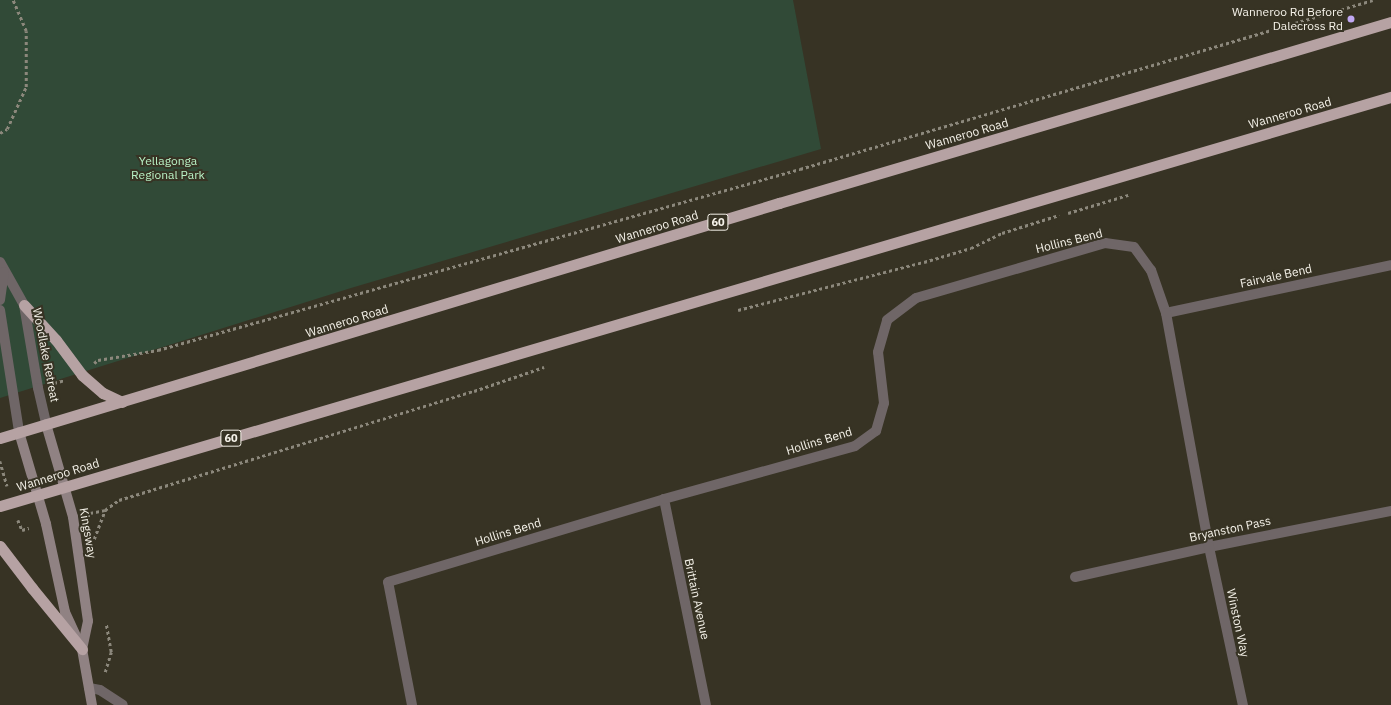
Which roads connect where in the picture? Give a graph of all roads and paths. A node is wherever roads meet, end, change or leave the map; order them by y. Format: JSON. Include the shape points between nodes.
{"nodes":[{"id":1,"x":13,"y":0,"type":"edge"},
{"id":2,"x":1373,"y":0,"type":"edge"},
{"id":3,"x":1391,"y":22,"type":"edge"},
{"id":4,"x":1391,"y":97,"type":"edge"},
{"id":5,"x":0,"y":133,"type":"edge"},
{"id":6,"x":1134,"y":192,"type":"dead end"},
{"id":7,"x":1391,"y":265,"type":"edge"},
{"id":8,"x":2,"y":267,"type":"edge"},
{"id":9,"x":0,"y":300,"type":"edge"},
{"id":10,"x":24,"y":305,"type":"junction"},
{"id":11,"x":0,"y":310,"type":"edge"},
{"id":12,"x":734,"y":311,"type":"dead end"},
{"id":13,"x":1166,"y":313,"type":"junction"},
{"id":14,"x":548,"y":365,"type":"dead end"},
{"id":15,"x":82,"y":375,"type":"junction"},
{"id":16,"x":38,"y":388,"type":"junction"},
{"id":17,"x":122,"y":402,"type":"junction"},
{"id":18,"x":46,"y":424,"type":"junction"},
{"id":19,"x":19,"y":432,"type":"junction"},
{"id":20,"x":0,"y":438,"type":"edge"},
{"id":21,"x":64,"y":487,"type":"junction"},
{"id":22,"x":38,"y":496,"type":"junction"},
{"id":23,"x":664,"y":498,"type":"junction"},
{"id":24,"x":0,"y":506,"type":"edge"},
{"id":25,"x":105,"y":510,"type":"dead end"},
{"id":26,"x":1391,"y":511,"type":"edge"},
{"id":27,"x":0,"y":546,"type":"edge"},
{"id":28,"x":1209,"y":547,"type":"junction"},
{"id":29,"x":1075,"y":577,"type":"dead end"},
{"id":30,"x":82,"y":649,"type":"junction"},
{"id":31,"x":89,"y":688,"type":"junction"},
{"id":32,"x":92,"y":705,"type":"edge"},
{"id":33,"x":123,"y":705,"type":"edge"},
{"id":34,"x":412,"y":705,"type":"edge"},
{"id":35,"x":706,"y":705,"type":"edge"},
{"id":36,"x":1243,"y":705,"type":"edge"}],
"edges":[{"from":1,"to":5,"type":"path","via":[[26,31],[26,87],[6,129]]},
{"from":2,"to":15,"type":"path","via":[[800,169],[158,350],[98,360]]},
{"from":3,"to":17,"type":"highway","name":"Wanneroo Road","number":"60","via":[[779,203]]},
{"from":4,"to":21,"type":"highway","name":"Wanneroo Road","number":"60"},
{"from":6,"to":12,"type":"path","via":[[1002,233],[958,252]]},
{"from":7,"to":13,"type":"street","name":"Fairvale Bend"},
{"from":8,"to":9,"type":"street","name":"Woodlake Retreat"},
{"from":8,"to":10,"type":"street","name":"Woodlake Retreat"},
{"from":10,"to":15,"type":"highway","via":[[56,340]]},
{"from":10,"to":16,"type":"street","name":"Woodlake Retreat"},
{"from":11,"to":19,"type":"street"},
{"from":13,"to":23,"type":"street","name":"Hollins Bend","via":[[1151,270],[1134,247],[1105,243],[916,298],[887,320],[878,352],[884,403],[876,431],[855,446]]},
{"from":13,"to":28,"type":"street","name":"Hollins Bend"},
{"from":14,"to":25,"type":"path","via":[[474,391],[119,500]]},
{"from":15,"to":16,"type":"path"},
{"from":15,"to":17,"type":"highway","via":[[103,393]]},
{"from":16,"to":18,"type":"street","name":"Woodlake Retreat"},
{"from":17,"to":18,"type":"highway","name":"Wanneroo Road","number":"60"},
{"from":18,"to":19,"type":"highway","name":"Wanneroo Road","number":"60"},
{"from":18,"to":21,"type":"main road","name":"Kingsway"},
{"from":19,"to":20,"type":"highway","name":"Wanneroo Road","number":"60"},
{"from":19,"to":22,"type":"main road","name":"Kingsway"},
{"from":21,"to":22,"type":"highway","name":"Wanneroo Road","number":"60"},
{"from":21,"to":30,"type":"main road","name":"Kingsway","via":[[73,517],[88,621]]},
{"from":22,"to":24,"type":"highway","name":"Wanneroo Road","number":"60"},
{"from":22,"to":30,"type":"main road","name":"Kingsway","via":[[65,612]]},
{"from":23,"to":34,"type":"street","name":"Hollins Bend","via":[[388,582]]},
{"from":23,"to":35,"type":"street","name":"Brittain Avenue"},
{"from":26,"to":28,"type":"street","name":"Bryanston Pass"},
{"from":27,"to":30,"type":"highway"},
{"from":28,"to":29,"type":"street","name":"Bryanston Pass"},
{"from":28,"to":36,"type":"street","name":"Winston Way"},
{"from":30,"to":31,"type":"main road","name":"Kingsway"},
{"from":31,"to":32,"type":"main road","name":"Kingsway"},
{"from":31,"to":33,"type":"street","via":[[100,690]]}]}
